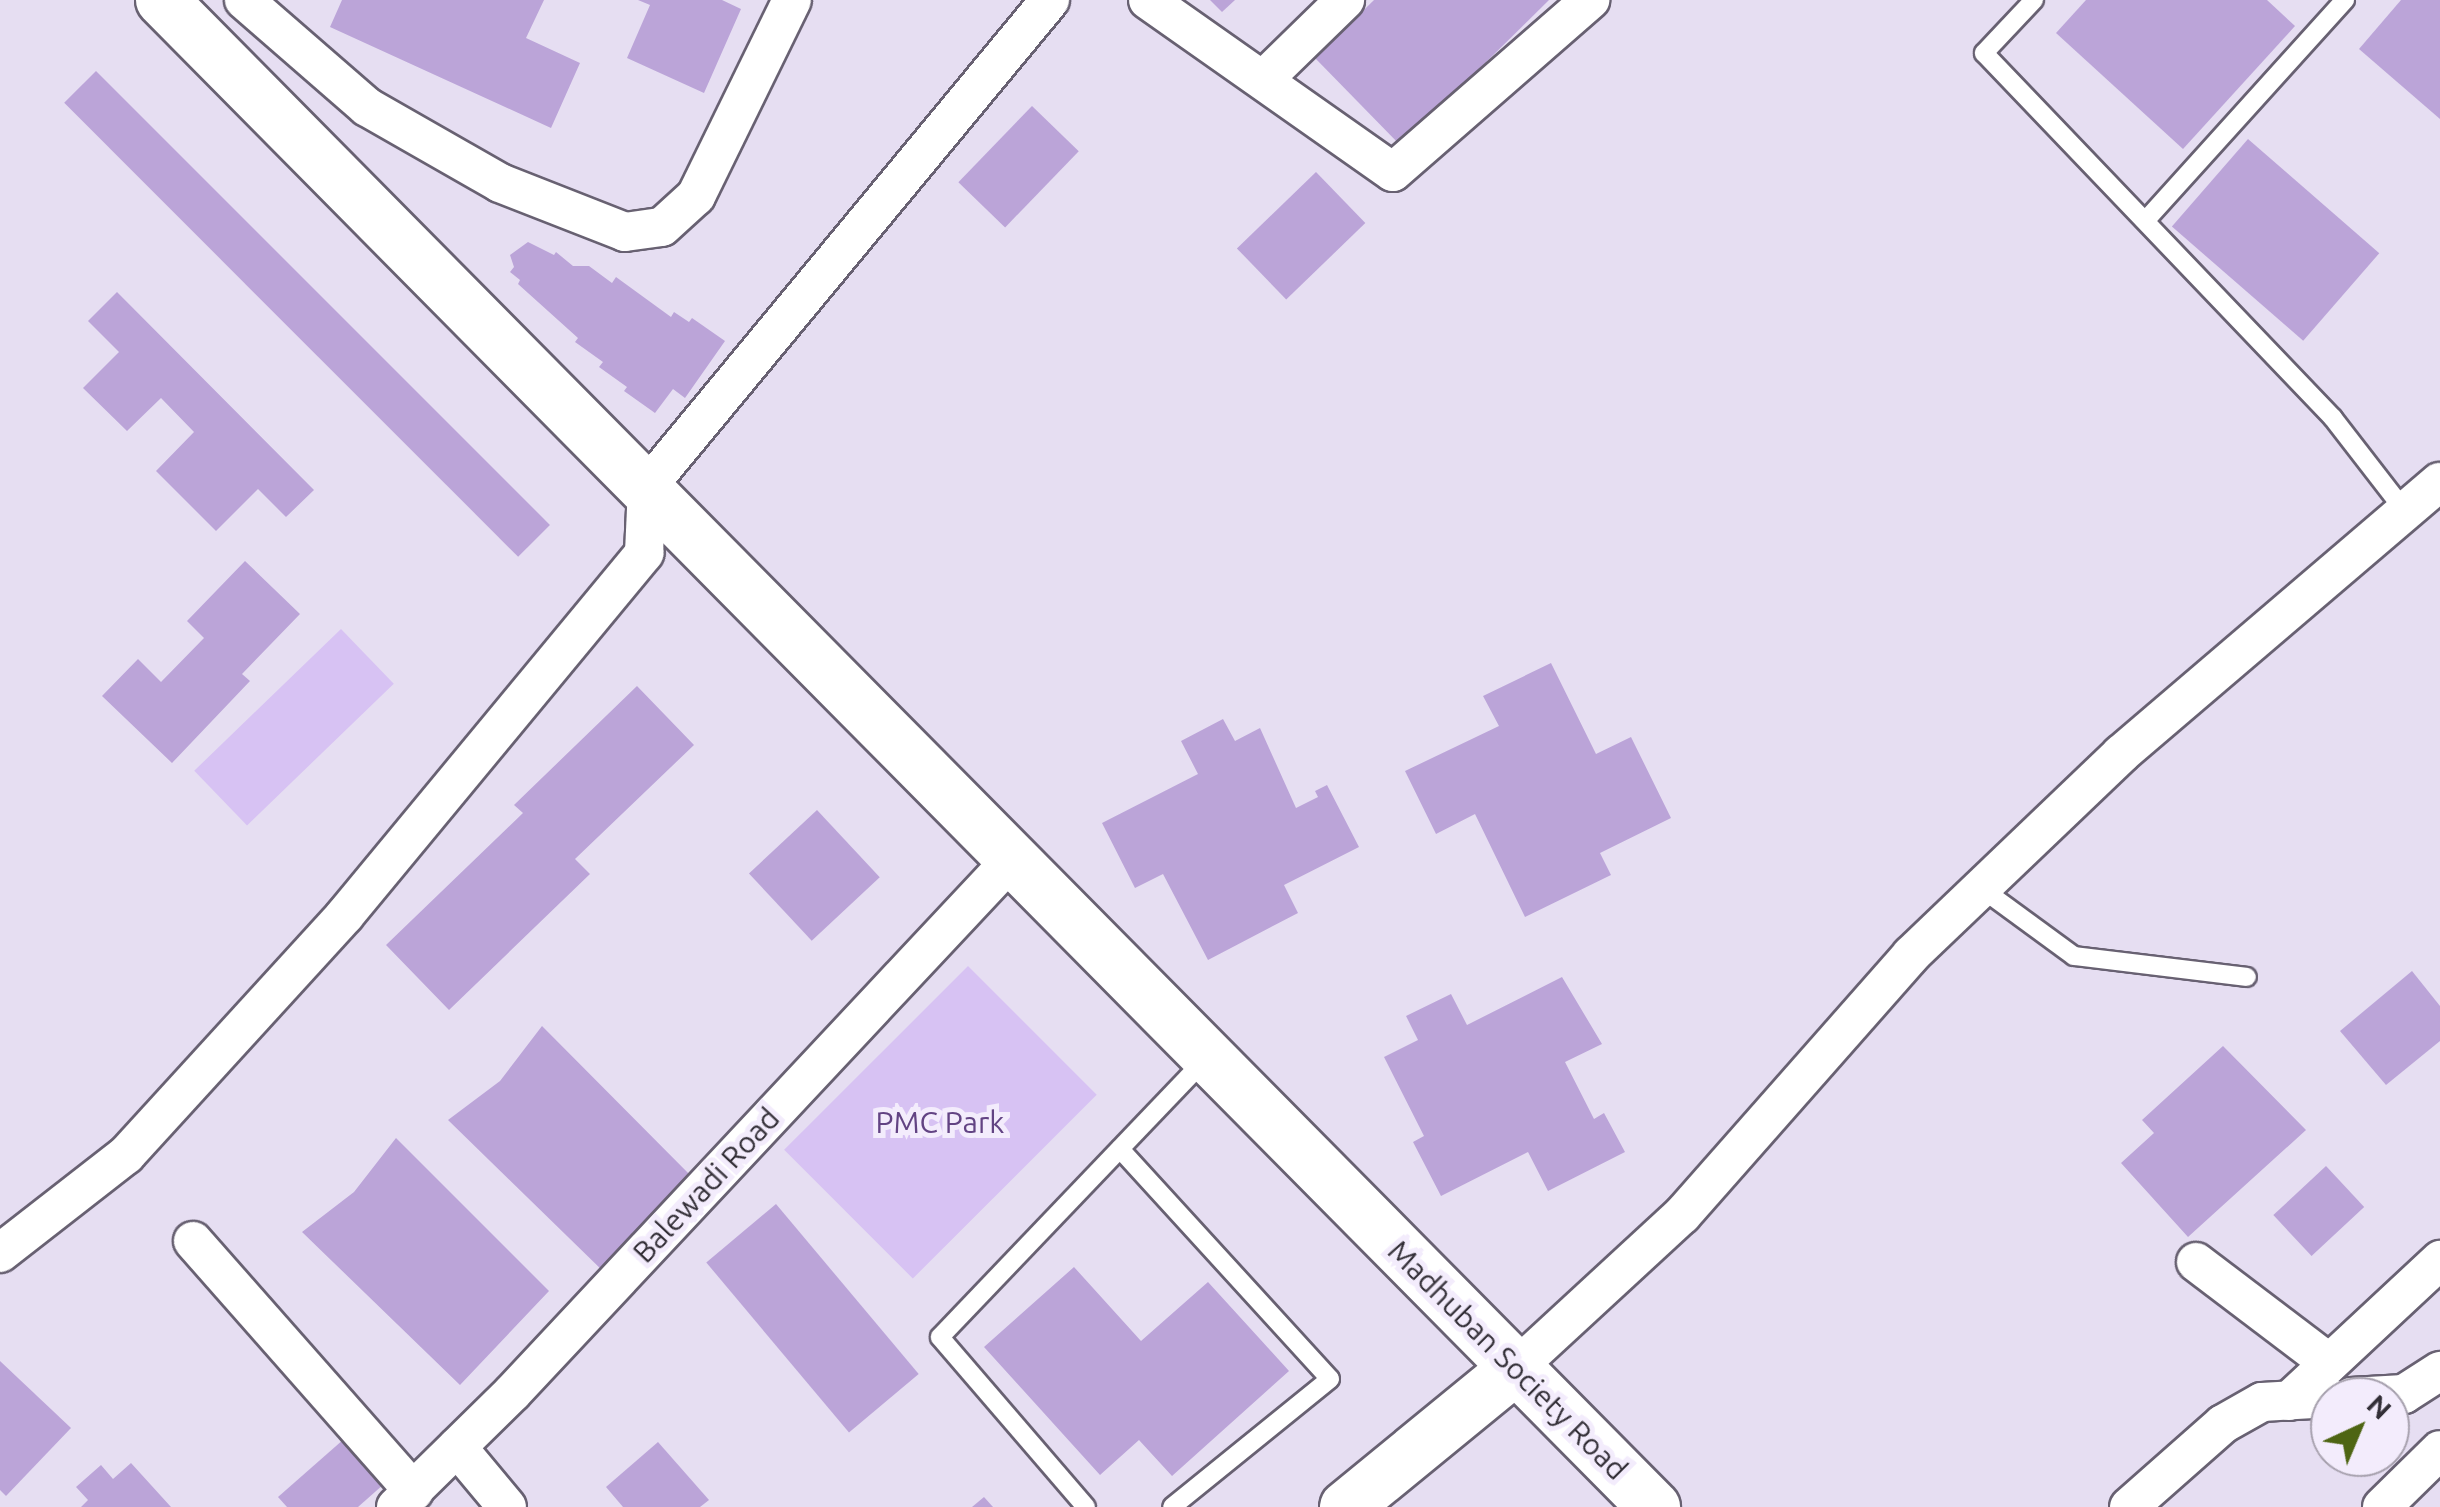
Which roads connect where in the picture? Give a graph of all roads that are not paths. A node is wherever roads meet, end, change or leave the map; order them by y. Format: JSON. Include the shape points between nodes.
{"nodes":[{"id":1,"x":162,"y":0,"type":"edge"},
{"id":2,"x":244,"y":0,"type":"edge"},
{"id":3,"x":792,"y":0,"type":"edge"},
{"id":4,"x":1050,"y":0,"type":"edge"},
{"id":5,"x":1148,"y":0,"type":"edge"},
{"id":6,"x":1345,"y":0,"type":"edge"},
{"id":7,"x":1590,"y":0,"type":"edge"},
{"id":8,"x":2034,"y":0,"type":"edge"},
{"id":9,"x":2345,"y":0,"type":"edge"},
{"id":10,"x":1265,"y":78,"type":"junction"},
{"id":11,"x":2146,"y":220,"type":"junction"},
{"id":12,"x":2440,"y":482,"type":"edge"},
{"id":13,"x":647,"y":487,"type":"junction"},
{"id":14,"x":2405,"y":510,"type":"junction"},
{"id":15,"x":1012,"y":859,"type":"junction"},
{"id":16,"x":1981,"y":888,"type":"junction"},
{"id":17,"x":2247,"y":977,"type":"dead end"},
{"id":18,"x":1208,"y":1057,"type":"junction"},
{"id":19,"x":1120,"y":1149,"type":"junction"},
{"id":20,"x":192,"y":1241,"type":"dead end"},
{"id":21,"x":0,"y":1253,"type":"edge"},
{"id":22,"x":2440,"y":1260,"type":"edge"},
{"id":23,"x":2196,"y":1262,"type":"dead end"},
{"id":24,"x":1516,"y":1368,"type":"junction"},
{"id":25,"x":2440,"y":1371,"type":"edge"},
{"id":26,"x":2325,"y":1377,"type":"edge"},
{"id":27,"x":2334,"y":1377,"type":"edge"},
{"id":28,"x":2410,"y":1390,"type":"edge"},
{"id":29,"x":2310,"y":1391,"type":"edge"},
{"id":30,"x":457,"y":1446,"type":"junction"},
{"id":31,"x":2440,"y":1450,"type":"edge"},
{"id":32,"x":405,"y":1499,"type":"edge"},
{"id":33,"x":506,"y":1507,"type":"edge"},
{"id":34,"x":1086,"y":1507,"type":"edge"},
{"id":35,"x":1172,"y":1507,"type":"edge"},
{"id":36,"x":1346,"y":1507,"type":"edge"},
{"id":37,"x":1654,"y":1507,"type":"edge"},
{"id":38,"x":2129,"y":1507,"type":"edge"},
{"id":39,"x":2382,"y":1507,"type":"edge"}],
"edges":[{"from":1,"to":13,"type":"street","name":"Madhuban Society Road"},
{"from":2,"to":3,"type":"street","via":[[367,107],[500,183],[624,232],[662,227],[696,196]]},
{"from":4,"to":13,"type":"street"},
{"from":5,"to":10,"type":"street"},
{"from":6,"to":10,"type":"street"},
{"from":7,"to":10,"type":"street","via":[[1393,172]]},
{"from":8,"to":11,"type":"lane","via":[[1984,53]]},
{"from":9,"to":11,"type":"lane"},
{"from":11,"to":14,"type":"lane","via":[[2334,418]]},
{"from":12,"to":14,"type":"street"},
{"from":13,"to":15,"type":"street","name":"Madhuban Society Road"},
{"from":13,"to":21,"type":"street","via":[[644,553],[345,916],[126,1155]]},
{"from":14,"to":16,"type":"street","via":[[2121,754]]},
{"from":15,"to":18,"type":"street","name":"Madhuban Society Road"},
{"from":15,"to":30,"type":"street","name":"Balewadi Road"},
{"from":16,"to":17,"type":"lane","via":[[2074,956]]},
{"from":16,"to":24,"type":"street","via":[[1911,955],[1682,1215]]},
{"from":18,"to":19,"type":"lane"},
{"from":18,"to":24,"type":"street","name":"Madhuban Society Road"},
{"from":19,"to":34,"type":"lane","via":[[940,1337]]},
{"from":19,"to":35,"type":"lane","via":[[1330,1379]]},
{"from":20,"to":32,"type":"street"},
{"from":22,"to":27,"type":"street"},
{"from":23,"to":26,"type":"street"},
{"from":24,"to":36,"type":"street"},
{"from":24,"to":37,"type":"street","name":"Madhuban Society Road"},
{"from":25,"to":28,"type":"street"},
{"from":29,"to":38,"type":"street","via":[[2290,1401],[2262,1402],[2223,1424]]},
{"from":30,"to":32,"type":"street","name":"Balewadi Road"},
{"from":30,"to":33,"type":"street"},
{"from":31,"to":39,"type":"street"}]}
